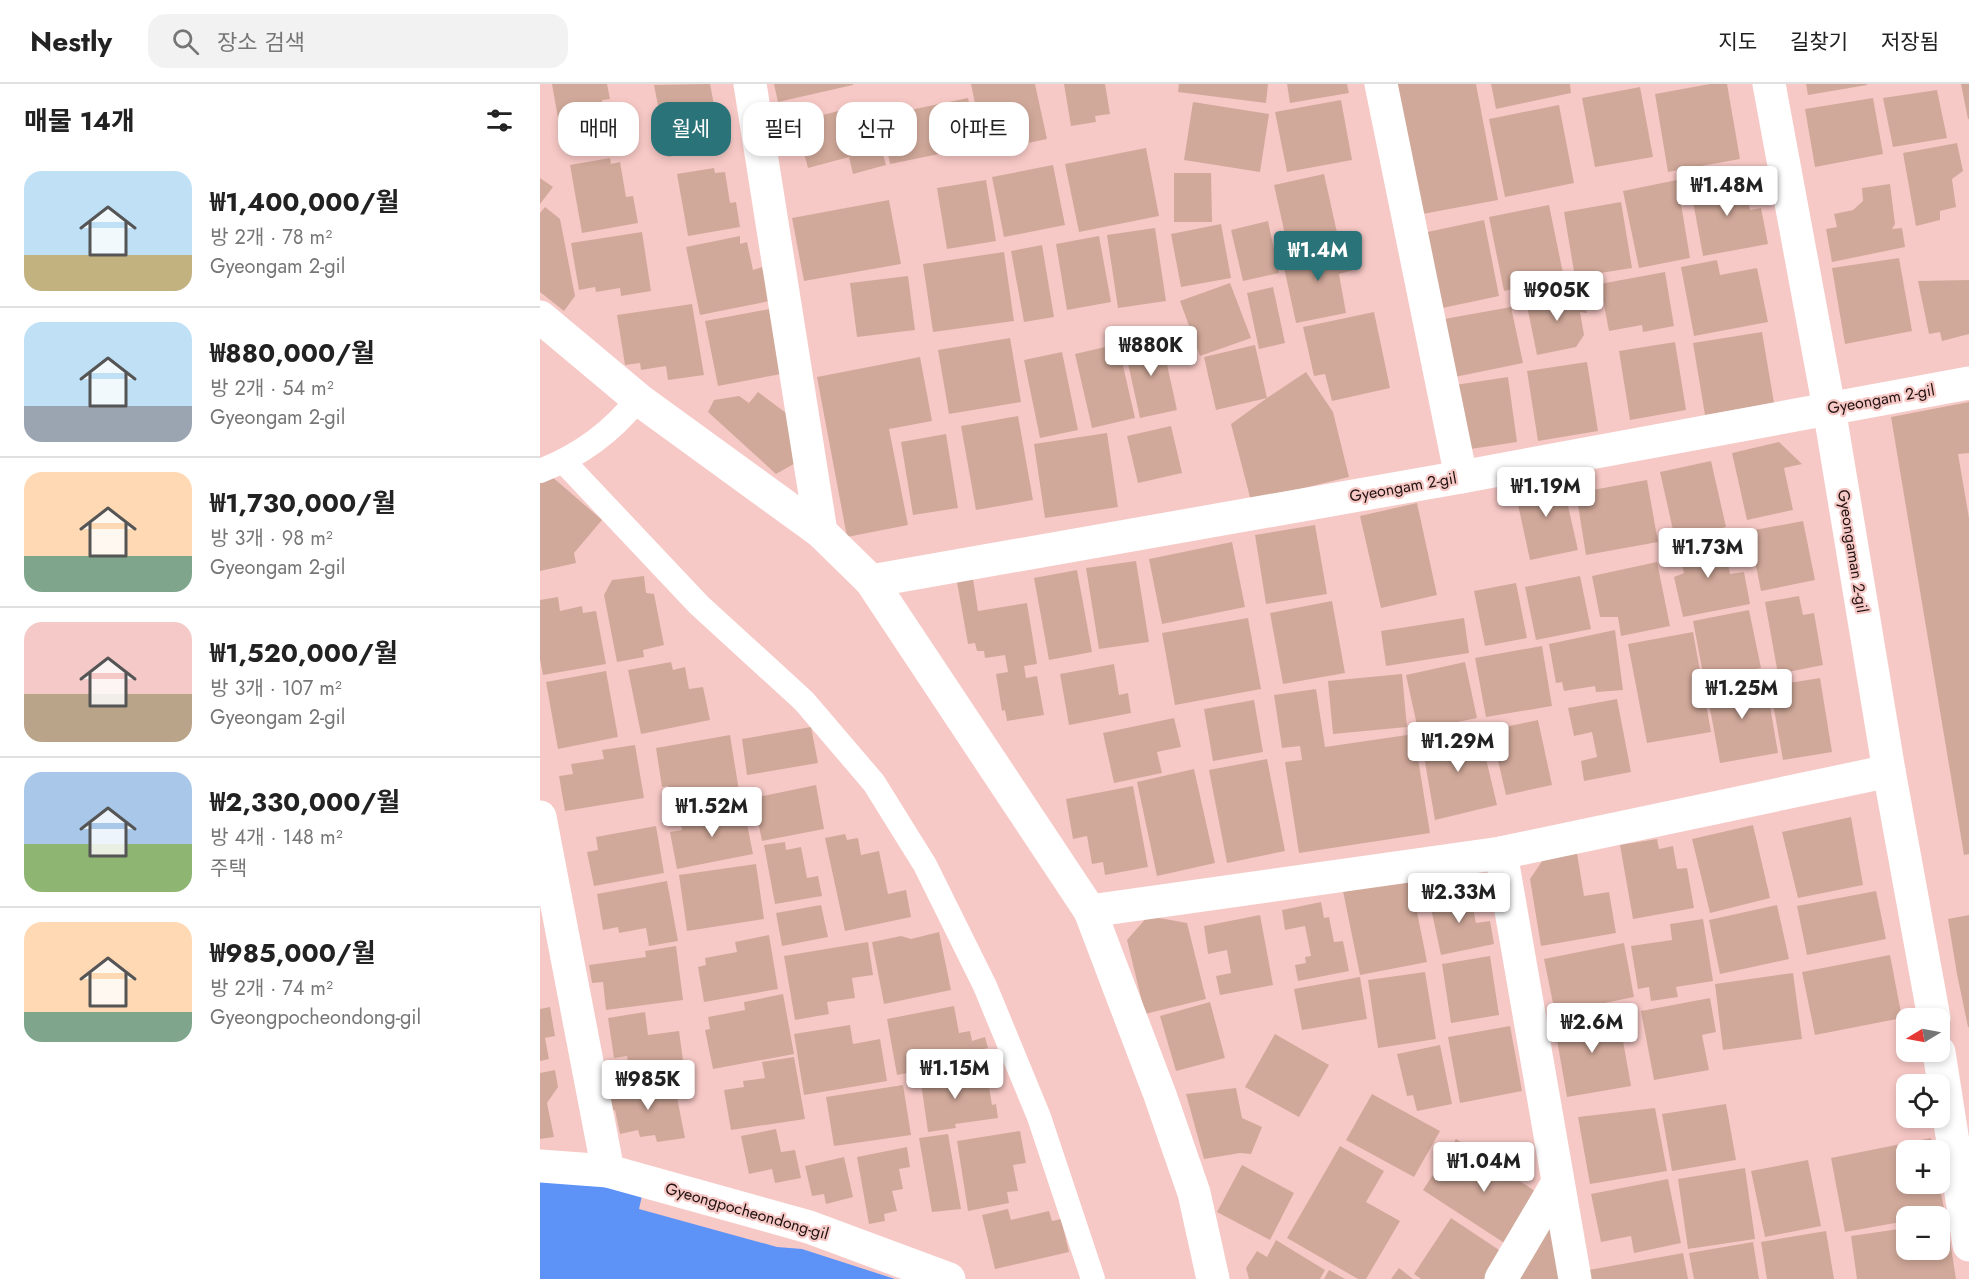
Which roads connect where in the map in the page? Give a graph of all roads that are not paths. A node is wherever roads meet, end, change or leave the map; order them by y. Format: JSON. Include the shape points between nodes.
{"nodes":[{"id":1,"x":750,"y":84,"type":"edge"},
{"id":2,"x":1381,"y":84,"type":"edge"},
{"id":3,"x":1769,"y":84,"type":"edge"},
{"id":4,"x":540,"y":317,"type":"edge"},
{"id":5,"x":1969,"y":383,"type":"edge"},
{"id":6,"x":638,"y":399,"type":"junction"},
{"id":7,"x":1829,"y":408,"type":"junction"},
{"id":8,"x":564,"y":462,"type":"junction"},
{"id":9,"x":540,"y":471,"type":"edge"},
{"id":10,"x":1461,"y":477,"type":"junction"},
{"id":11,"x":821,"y":532,"type":"junction"},
{"id":12,"x":871,"y":581,"type":"junction"},
{"id":13,"x":1889,"y":771,"type":"junction"},
{"id":14,"x":540,"y":817,"type":"edge"},
{"id":15,"x":1501,"y":853,"type":"junction"},
{"id":16,"x":1090,"y":911,"type":"junction"},
{"id":17,"x":1932,"y":1008,"type":"edge"},
{"id":18,"x":1946,"y":1062,"type":"edge"},
{"id":19,"x":1957,"y":1081,"type":"edge"},
{"id":20,"x":540,"y":1166,"type":"edge"},
{"id":21,"x":608,"y":1171,"type":"junction"},
{"id":22,"x":1557,"y":1184,"type":"junction"},
{"id":23,"x":1969,"y":1245,"type":"edge"},
{"id":24,"x":949,"y":1279,"type":"edge"},
{"id":25,"x":1093,"y":1279,"type":"edge"},
{"id":26,"x":1213,"y":1279,"type":"edge"},
{"id":27,"x":1501,"y":1279,"type":"edge"},
{"id":28,"x":1575,"y":1279,"type":"edge"}],
"edges":[{"from":1,"to":11,"type":"street"},
{"from":2,"to":10,"type":"street"},
{"from":3,"to":7,"type":"street","name":"Gyeongaman 2-gil"},
{"from":4,"to":6,"type":"street"},
{"from":5,"to":7,"type":"street","name":"Gyeongam 2-gil"},
{"from":6,"to":8,"type":"lane","via":[[622,420]]},
{"from":6,"to":11,"type":"street"},
{"from":7,"to":10,"type":"street","name":"Gyeongam 2-gil"},
{"from":7,"to":13,"type":"street","name":"Gyeongaman 2-gil"},
{"from":8,"to":9,"type":"lane"},
{"from":8,"to":25,"type":"lane","via":[[699,605],[804,701],[874,783],[926,865],[985,986],[1039,1117]]},
{"from":10,"to":12,"type":"street","name":"Gyeongam 2-gil"},
{"from":11,"to":12,"type":"street"},
{"from":12,"to":16,"type":"street"},
{"from":13,"to":15,"type":"street"},
{"from":13,"to":17,"type":"street","name":"Gyeongaman 2-gil"},
{"from":14,"to":21,"type":"street"},
{"from":15,"to":16,"type":"street"},
{"from":15,"to":22,"type":"street"},
{"from":16,"to":26,"type":"street","via":[[1194,1193]]},
{"from":18,"to":19,"type":"street"},
{"from":19,"to":23,"type":"street"},
{"from":20,"to":21,"type":"street","name":"Gyeongpocheondong-gil"},
{"from":21,"to":24,"type":"street","name":"Gyeongpocheondong-gil","via":[[809,1227]]},
{"from":22,"to":27,"type":"street"},
{"from":22,"to":28,"type":"street"}]}
